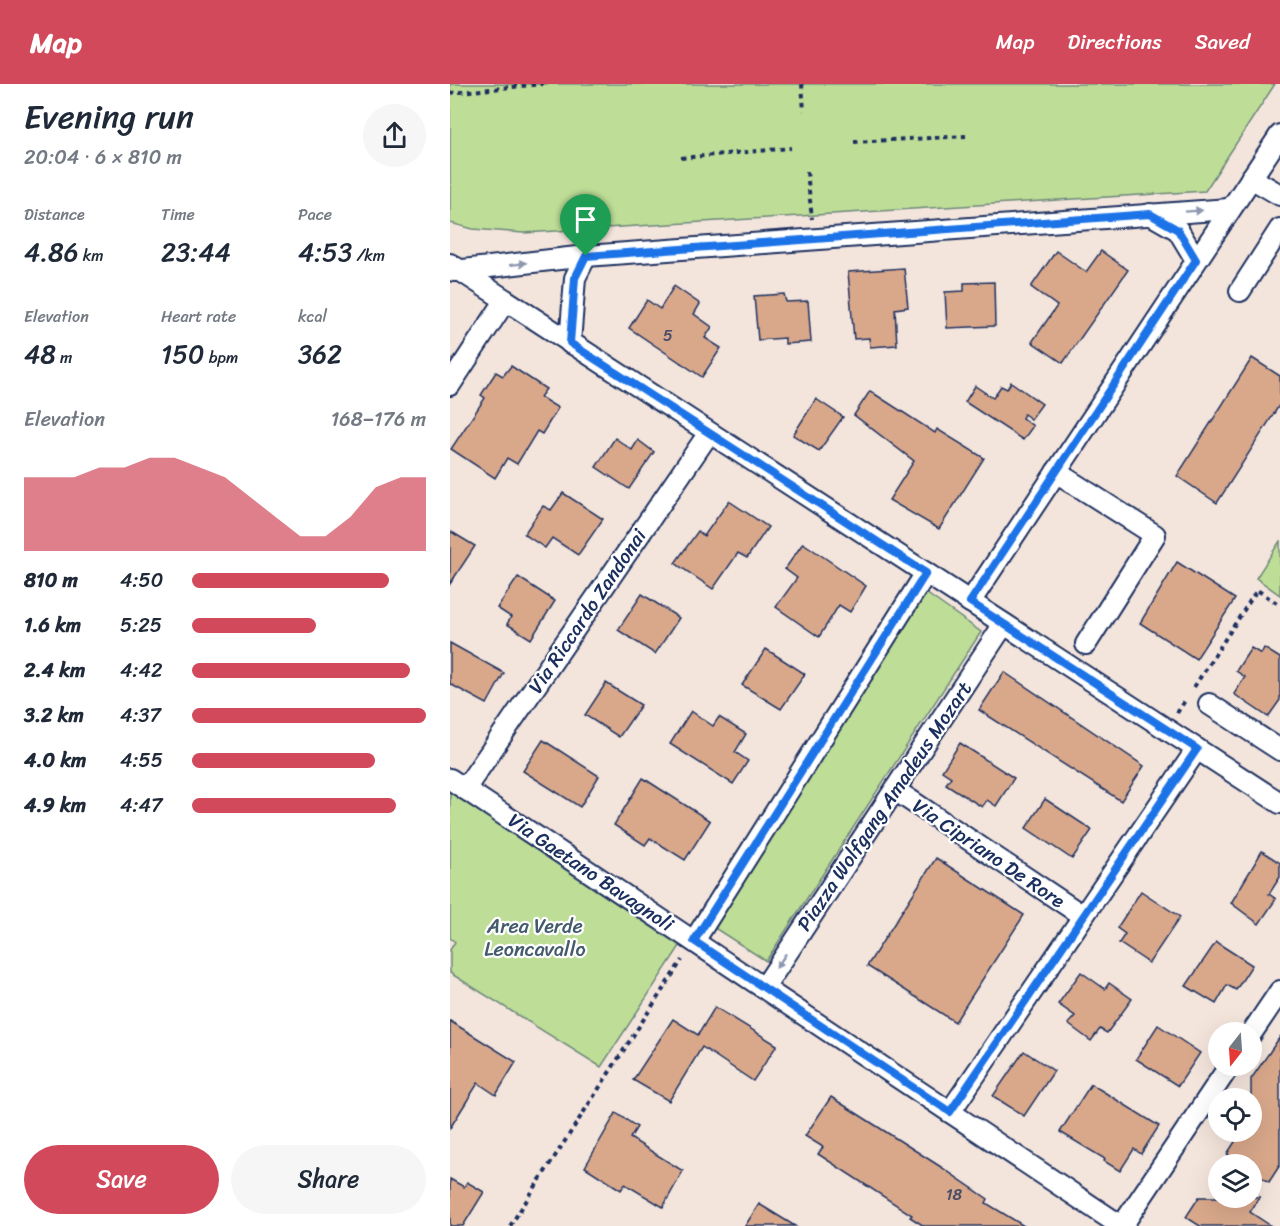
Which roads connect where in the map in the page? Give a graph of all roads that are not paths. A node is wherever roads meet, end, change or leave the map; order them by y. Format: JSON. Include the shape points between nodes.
{"nodes":[{"id":1,"x":1280,"y":135,"type":"edge"},
{"id":2,"x":1251,"y":178,"type":"junction"},
{"id":3,"x":1280,"y":195,"type":"edge"},
{"id":4,"x":1229,"y":209,"type":"junction"},
{"id":5,"x":1150,"y":214,"type":"junction"},
{"id":6,"x":1280,"y":229,"type":"edge"},
{"id":7,"x":586,"y":256,"type":"junction"},
{"id":8,"x":1196,"y":260,"type":"junction"},
{"id":9,"x":453,"y":269,"type":"edge"},
{"id":10,"x":1240,"y":291,"type":"dead end"},
{"id":11,"x":505,"y":301,"type":"junction"},
{"id":12,"x":570,"y":343,"type":"junction"},
{"id":13,"x":450,"y":385,"type":"edge"},
{"id":14,"x":709,"y":433,"type":"junction"},
{"id":15,"x":1056,"y":472,"type":"junction"},
{"id":16,"x":926,"y":573,"type":"junction"},
{"id":17,"x":970,"y":602,"type":"junction"},
{"id":18,"x":1004,"y":624,"type":"junction"},
{"id":19,"x":1086,"y":644,"type":"dead end"},
{"id":20,"x":1209,"y":705,"type":"dead end"},
{"id":21,"x":1197,"y":749,"type":"junction"},
{"id":22,"x":1280,"y":750,"type":"edge"},
{"id":23,"x":458,"y":784,"type":"edge"},
{"id":24,"x":895,"y":790,"type":"junction"},
{"id":25,"x":1280,"y":802,"type":"edge"},
{"id":26,"x":1083,"y":916,"type":"junction"},
{"id":27,"x":694,"y":941,"type":"junction"},
{"id":28,"x":764,"y":988,"type":"junction"},
{"id":29,"x":1280,"y":991,"type":"edge"},
{"id":30,"x":1259,"y":1022,"type":"edge"},
{"id":31,"x":1223,"y":1076,"type":"edge"},
{"id":32,"x":950,"y":1112,"type":"junction"},
{"id":33,"x":1121,"y":1226,"type":"edge"}],
"edges":[{"from":1,"to":2,"type":"street"},
{"from":2,"to":3,"type":"street"},
{"from":2,"to":4,"type":"street"},
{"from":5,"to":4,"type":"street","one_way":true},
{"from":4,"to":8,"type":"street"},
{"from":5,"to":7,"type":"street"},
{"from":5,"to":8,"type":"street","via":[[1178,230]]},
{"from":6,"to":10,"type":"street"},
{"from":9,"to":7,"type":"street","one_way":true},
{"from":7,"to":12,"type":"street","via":[[575,278]]},
{"from":8,"to":15,"type":"street"},
{"from":9,"to":11,"type":"street"},
{"from":11,"to":12,"type":"street"},
{"from":11,"to":13,"type":"street"},
{"from":12,"to":14,"type":"street"},
{"from":14,"to":16,"type":"street"},
{"from":14,"to":23,"type":"street","name":"Via Riccardo Zandonai"},
{"from":15,"to":17,"type":"street"},
{"from":15,"to":19,"type":"street","via":[[1155,536]]},
{"from":16,"to":17,"type":"street"},
{"from":16,"to":27,"type":"street"},
{"from":17,"to":18,"type":"street"},
{"from":18,"to":21,"type":"street"},
{"from":18,"to":24,"type":"street","name":"Piazza Wolfgang Amadeus Mozart"},
{"from":20,"to":22,"type":"street"},
{"from":21,"to":25,"type":"street"},
{"from":21,"to":26,"type":"street"},
{"from":23,"to":27,"type":"street","name":"Via Gaetano Bavagnoli"},
{"from":24,"to":26,"type":"street","name":"Via Cipriano De Rore"},
{"from":24,"to":28,"type":"street","name":"Piazza Wolfgang Amadeus Mozart","one_way":true},
{"from":26,"to":32,"type":"street"},
{"from":27,"to":28,"type":"street","name":"Via Gaetano Bavagnoli"},
{"from":28,"to":32,"type":"street","name":"Via Gaetano Bavagnoli"},
{"from":29,"to":30,"type":"street"},
{"from":31,"to":33,"type":"street"},
{"from":32,"to":33,"type":"street","name":"Via Gaetano Bavagnoli"}]}
